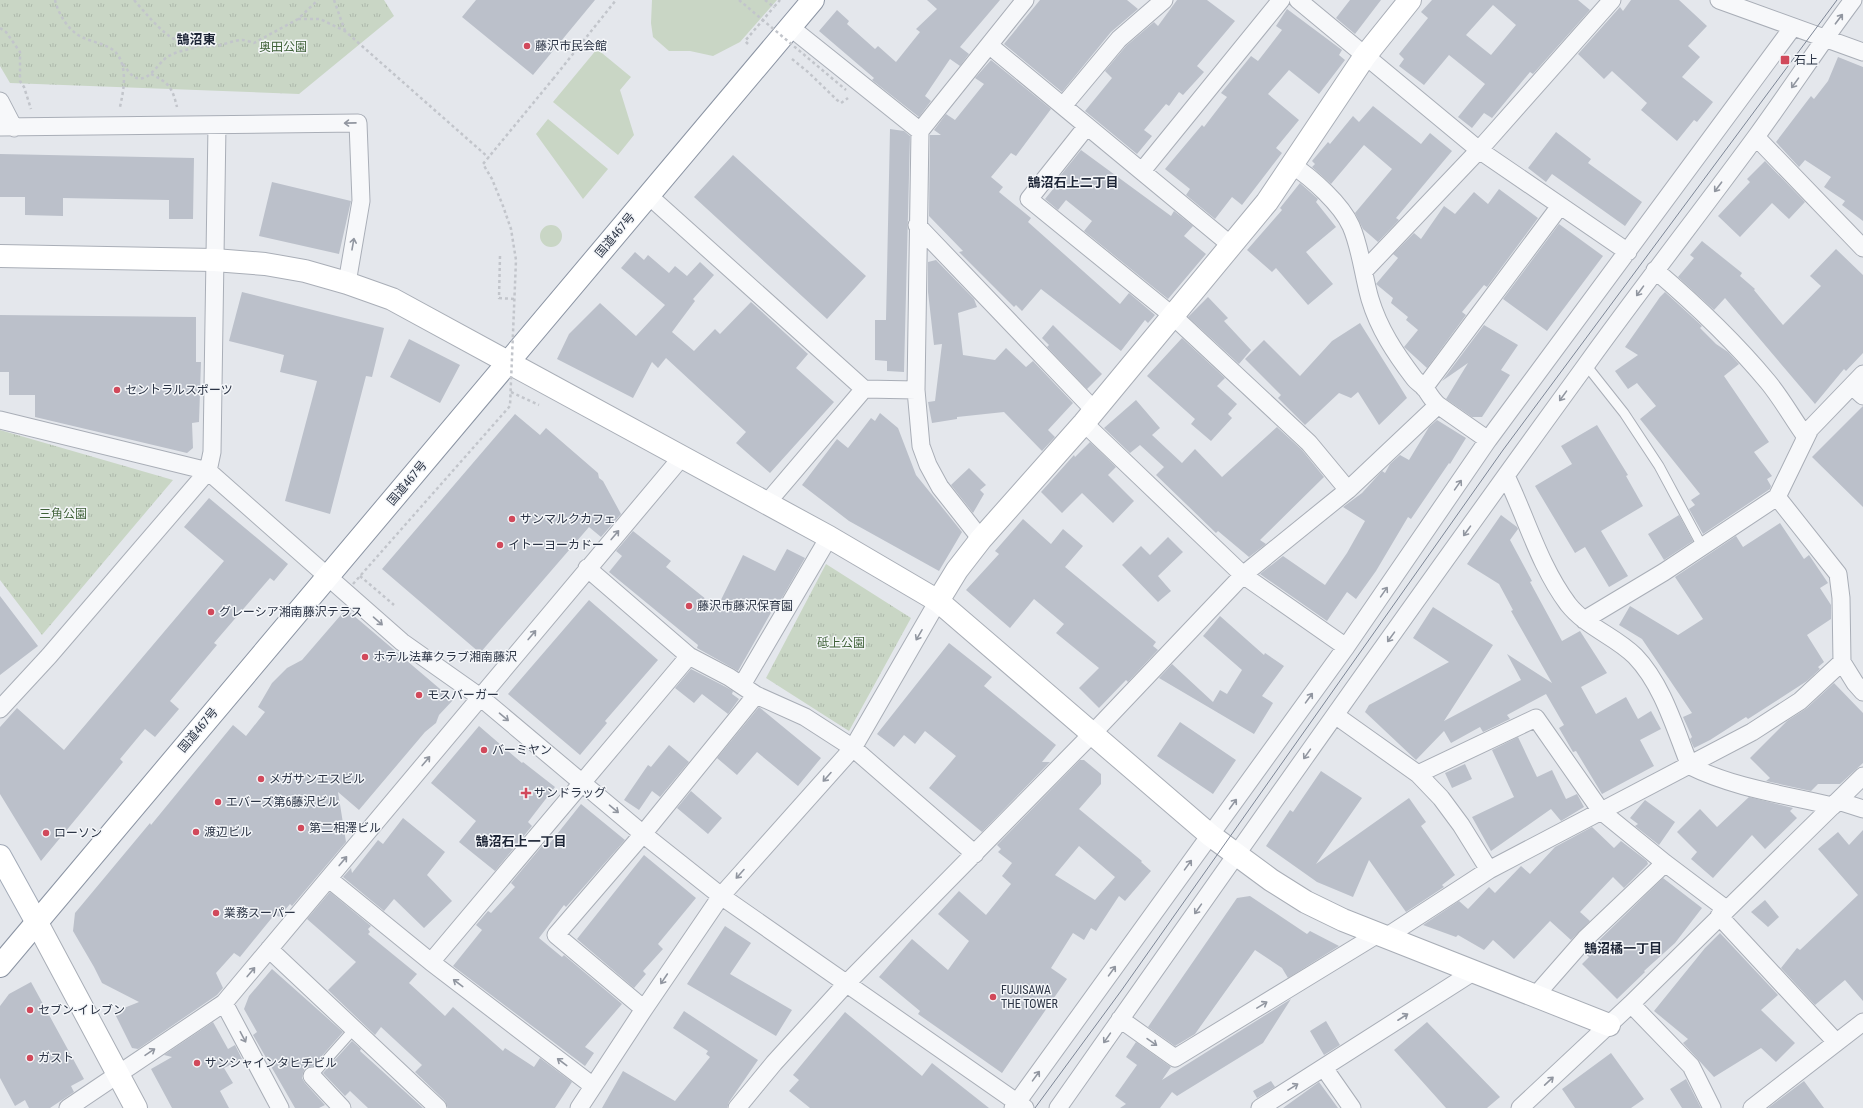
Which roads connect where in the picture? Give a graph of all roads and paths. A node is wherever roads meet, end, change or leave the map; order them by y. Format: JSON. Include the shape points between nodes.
{"nodes":[{"id":1,"x":55,"y":0,"type":"edge"},
{"id":2,"x":134,"y":0,"type":"edge"},
{"id":3,"x":318,"y":0,"type":"edge"},
{"id":4,"x":334,"y":0,"type":"edge"},
{"id":5,"x":616,"y":0,"type":"edge"},
{"id":6,"x":739,"y":0,"type":"edge"},
{"id":7,"x":765,"y":0,"type":"edge"},
{"id":8,"x":780,"y":0,"type":"edge"},
{"id":9,"x":813,"y":0,"type":"edge"},
{"id":10,"x":1025,"y":0,"type":"edge"},
{"id":11,"x":1164,"y":0,"type":"edge"},
{"id":12,"x":1281,"y":0,"type":"edge"},
{"id":13,"x":1298,"y":0,"type":"edge"},
{"id":14,"x":1410,"y":0,"type":"edge"},
{"id":15,"x":1612,"y":0,"type":"edge"},
{"id":16,"x":1719,"y":0,"type":"edge"},
{"id":17,"x":1853,"y":0,"type":"edge"},
{"id":18,"x":774,"y":7,"type":"junction"},
{"id":19,"x":298,"y":19,"type":"junction"},
{"id":20,"x":790,"y":27,"type":"junction"},
{"id":21,"x":1793,"y":27,"type":"junction"},
{"id":22,"x":0,"y":28,"type":"edge"},
{"id":23,"x":345,"y":31,"type":"junction"},
{"id":24,"x":1824,"y":38,"type":"junction"},
{"id":25,"x":748,"y":44,"type":"dead end"},
{"id":26,"x":989,"y":45,"type":"junction"},
{"id":27,"x":196,"y":47,"type":"junction"},
{"id":28,"x":1863,"y":52,"type":"edge"},
{"id":29,"x":1365,"y":56,"type":"junction"},
{"id":30,"x":792,"y":59,"type":"dead end"},
{"id":31,"x":122,"y":64,"type":"junction"},
{"id":32,"x":151,"y":74,"type":"junction"},
{"id":33,"x":0,"y":101,"type":"edge"},
{"id":34,"x":1063,"y":106,"type":"junction"},
{"id":35,"x":217,"y":125,"type":"junction"},
{"id":36,"x":182,"y":126,"type":"junction"},
{"id":37,"x":1087,"y":126,"type":"junction"},
{"id":38,"x":36,"y":127,"type":"junction"},
{"id":39,"x":116,"y":127,"type":"junction"},
{"id":40,"x":7,"y":128,"type":"edge"},
{"id":41,"x":920,"y":131,"type":"junction"},
{"id":42,"x":1756,"y":137,"type":"junction"},
{"id":43,"x":1479,"y":150,"type":"junction"},
{"id":44,"x":489,"y":158,"type":"junction"},
{"id":45,"x":1292,"y":166,"type":"junction"},
{"id":46,"x":1142,"y":171,"type":"junction"},
{"id":47,"x":648,"y":196,"type":"junction"},
{"id":48,"x":1560,"y":206,"type":"junction"},
{"id":49,"x":917,"y":226,"type":"junction"},
{"id":50,"x":1232,"y":246,"type":"junction"},
{"id":51,"x":1863,"y":248,"type":"edge"},
{"id":52,"x":1628,"y":252,"type":"junction"},
{"id":53,"x":0,"y":256,"type":"edge"},
{"id":54,"x":500,"y":256,"type":"dead end"},
{"id":55,"x":214,"y":260,"type":"junction"},
{"id":56,"x":1655,"y":270,"type":"junction"},
{"id":57,"x":1364,"y":271,"type":"junction"},
{"id":58,"x":347,"y":283,"type":"junction"},
{"id":59,"x":514,"y":299,"type":"junction"},
{"id":60,"x":1173,"y":316,"type":"junction"},
{"id":61,"x":508,"y":362,"type":"junction"},
{"id":62,"x":1586,"y":365,"type":"junction"},
{"id":63,"x":1859,"y":385,"type":"edge"},
{"id":64,"x":1424,"y":388,"type":"junction"},
{"id":65,"x":864,"y":389,"type":"junction"},
{"id":66,"x":916,"y":390,"type":"junction"},
{"id":67,"x":511,"y":392,"type":"junction"},
{"id":68,"x":1438,"y":405,"type":"junction"},
{"id":69,"x":545,"y":408,"type":"dead end"},
{"id":70,"x":1089,"y":416,"type":"junction"},
{"id":71,"x":0,"y":420,"type":"edge"},
{"id":72,"x":1806,"y":437,"type":"junction"},
{"id":73,"x":1488,"y":440,"type":"junction"},
{"id":74,"x":681,"y":458,"type":"junction"},
{"id":75,"x":208,"y":471,"type":"junction"},
{"id":76,"x":1506,"y":476,"type":"junction"},
{"id":77,"x":1348,"y":490,"type":"junction"},
{"id":78,"x":1776,"y":497,"type":"junction"},
{"id":79,"x":766,"y":504,"type":"junction"},
{"id":80,"x":828,"y":537,"type":"junction"},
{"id":81,"x":981,"y":539,"type":"junction"},
{"id":82,"x":1702,"y":546,"type":"junction"},
{"id":83,"x":588,"y":568,"type":"junction"},
{"id":84,"x":1243,"y":575,"type":"junction"},
{"id":85,"x":360,"y":576,"type":"junction"},
{"id":86,"x":328,"y":577,"type":"junction"},
{"id":87,"x":353,"y":584,"type":"dead end"},
{"id":88,"x":938,"y":601,"type":"junction"},
{"id":89,"x":394,"y":605,"type":"dead end"},
{"id":90,"x":1584,"y":620,"type":"junction"},
{"id":91,"x":1346,"y":647,"type":"junction"},
{"id":92,"x":689,"y":656,"type":"junction"},
{"id":93,"x":1842,"y":662,"type":"junction"},
{"id":94,"x":749,"y":690,"type":"junction"},
{"id":95,"x":1863,"y":692,"type":"edge"},
{"id":96,"x":480,"y":697,"type":"junction"},
{"id":97,"x":0,"y":709,"type":"edge"},
{"id":98,"x":1335,"y":715,"type":"junction"},
{"id":99,"x":1092,"y":734,"type":"junction"},
{"id":100,"x":852,"y":748,"type":"junction"},
{"id":101,"x":1690,"y":766,"type":"junction"},
{"id":102,"x":1418,"y":774,"type":"junction"},
{"id":103,"x":1863,"y":776,"type":"edge"},
{"id":104,"x":582,"y":782,"type":"junction"},
{"id":105,"x":1836,"y":803,"type":"junction"},
{"id":106,"x":1863,"y":809,"type":"edge"},
{"id":107,"x":1601,"y":811,"type":"junction"},
{"id":108,"x":643,"y":834,"type":"junction"},
{"id":109,"x":1210,"y":835,"type":"junction"},
{"id":110,"x":975,"y":854,"type":"junction"},
{"id":111,"x":1236,"y":854,"type":"junction"},
{"id":112,"x":0,"y":856,"type":"edge"},
{"id":113,"x":1664,"y":863,"type":"junction"},
{"id":114,"x":1489,"y":870,"type":"junction"},
{"id":115,"x":328,"y":879,"type":"junction"},
{"id":116,"x":721,"y":896,"type":"junction"},
{"id":117,"x":1722,"y":912,"type":"junction"},
{"id":118,"x":36,"y":921,"type":"junction"},
{"id":119,"x":1382,"y":936,"type":"junction"},
{"id":120,"x":269,"y":949,"type":"junction"},
{"id":121,"x":430,"y":962,"type":"junction"},
{"id":122,"x":0,"y":966,"type":"edge"},
{"id":123,"x":1473,"y":972,"type":"junction"},
{"id":124,"x":846,"y":984,"type":"junction"},
{"id":125,"x":1536,"y":996,"type":"junction"},
{"id":126,"x":224,"y":1002,"type":"junction"},
{"id":127,"x":1631,"y":1004,"type":"junction"},
{"id":128,"x":644,"y":1009,"type":"junction"},
{"id":129,"x":1120,"y":1019,"type":"junction"},
{"id":130,"x":1863,"y":1022,"type":"edge"},
{"id":131,"x":1609,"y":1025,"type":"junction"},
{"id":132,"x":354,"y":1029,"type":"junction"},
{"id":133,"x":1836,"y":1042,"type":"junction"},
{"id":134,"x":1324,"y":1068,"type":"junction"},
{"id":135,"x":118,"y":1074,"type":"junction"},
{"id":136,"x":312,"y":1076,"type":"joint"},
{"id":137,"x":593,"y":1086,"type":"junction"},
{"id":138,"x":1018,"y":1106,"type":"edge"},
{"id":139,"x":68,"y":1108,"type":"edge"},
{"id":140,"x":136,"y":1108,"type":"edge"},
{"id":141,"x":280,"y":1108,"type":"edge"},
{"id":142,"x":342,"y":1108,"type":"edge"},
{"id":143,"x":438,"y":1108,"type":"edge"},
{"id":144,"x":579,"y":1108,"type":"edge"},
{"id":145,"x":737,"y":1108,"type":"edge"},
{"id":146,"x":1058,"y":1108,"type":"edge"},
{"id":147,"x":1260,"y":1108,"type":"edge"},
{"id":148,"x":1352,"y":1108,"type":"edge"},
{"id":149,"x":1520,"y":1108,"type":"edge"},
{"id":150,"x":1712,"y":1108,"type":"edge"},
{"id":151,"x":1752,"y":1108,"type":"edge"}],
"edges":[{"from":1,"to":31,"type":"path","via":[[62,18],[69,27],[78,35],[111,48]]},
{"from":2,"to":27,"type":"path","via":[[168,35],[185,45]]},
{"from":3,"to":19,"type":"path"},
{"from":4,"to":23,"type":"path"},
{"from":5,"to":44,"type":"path","bridge":true},
{"from":6,"to":30,"type":"path","bridge":true,"via":[[846,90],[849,96],[847,100],[841,103]]},
{"from":7,"to":18,"type":"path"},
{"from":8,"to":18,"type":"path"},
{"from":9,"to":20,"type":"main road","name":"国道467号"},
{"from":10,"to":26,"type":"street"},
{"from":11,"to":34,"type":"street","via":[[1119,39]]},
{"from":12,"to":46,"type":"street"},
{"from":13,"to":29,"type":"street"},
{"from":14,"to":29,"type":"main road"},
{"from":15,"to":43,"type":"street"},
{"from":16,"to":21,"type":"street"},
{"from":24,"to":17,"type":"street","one_way":true},
{"from":18,"to":25,"type":"path","via":[[745,41]]},
{"from":19,"to":23,"type":"path","via":[[320,19]]},
{"from":19,"to":27,"type":"path","via":[[254,43],[242,40]]},
{"from":20,"to":41,"type":"street"},
{"from":20,"to":47,"type":"main road","name":"国道467号"},
{"from":21,"to":24,"type":"street"},
{"from":21,"to":52,"type":"street"},
{"from":22,"to":38,"type":"path","via":[[6,32],[20,52],[20,81]]},
{"from":23,"to":44,"type":"path"},
{"from":24,"to":28,"type":"street"},
{"from":24,"to":42,"type":"street","one_way":true},
{"from":26,"to":34,"type":"street"},
{"from":26,"to":41,"type":"street"},
{"from":27,"to":32,"type":"path","via":[[169,56],[157,65]]},
{"from":29,"to":43,"type":"street"},
{"from":29,"to":45,"type":"main road"},
{"from":31,"to":32,"type":"path","via":[[138,78]]},
{"from":31,"to":39,"type":"path","via":[[124,86]]},
{"from":32,"to":36,"type":"path","via":[[165,81],[173,91]]},
{"from":33,"to":40,"type":"street"},
{"from":34,"to":37,"type":"street"},
{"from":35,"to":36,"type":"street"},
{"from":35,"to":55,"type":"street"},
{"from":58,"to":35,"type":"street","one_way":true,"via":[[361,201],[358,123]]},
{"from":36,"to":39,"type":"street"},
{"from":37,"to":46,"type":"street"},
{"from":37,"to":60,"type":"street","via":[[1029,199]]},
{"from":38,"to":39,"type":"street"},
{"from":38,"to":40,"type":"street"},
{"from":41,"to":49,"type":"street"},
{"from":42,"to":51,"type":"street"},
{"from":42,"to":56,"type":"street","one_way":true},
{"from":43,"to":48,"type":"street"},
{"from":43,"to":57,"type":"street"},
{"from":44,"to":59,"type":"path","bridge":true,"via":[[484,164],[511,229],[516,260]]},
{"from":45,"to":50,"type":"main road"},
{"from":45,"to":57,"type":"street","via":[[1306,175],[1338,207],[1350,225]]},
{"from":46,"to":50,"type":"street"},
{"from":47,"to":61,"type":"main road","name":"国道467号"},
{"from":47,"to":65,"type":"street"},
{"from":48,"to":52,"type":"street"},
{"from":48,"to":64,"type":"street"},
{"from":49,"to":66,"type":"street"},
{"from":49,"to":70,"type":"street"},
{"from":50,"to":60,"type":"main road"},
{"from":52,"to":73,"type":"street"},
{"from":53,"to":55,"type":"main road"},
{"from":54,"to":59,"type":"path","via":[[499,298]]},
{"from":55,"to":58,"type":"main road","via":[[265,264]]},
{"from":55,"to":75,"type":"street","via":[[212,452]]},
{"from":56,"to":62,"type":"street","one_way":true},
{"from":56,"to":72,"type":"street","via":[[1730,339],[1769,383]]},
{"from":57,"to":64,"type":"street","via":[[1370,298],[1384,334],[1414,379]]},
{"from":58,"to":61,"type":"main road","via":[[392,299]]},
{"from":59,"to":67,"type":"path","bridge":true},
{"from":60,"to":70,"type":"main road"},
{"from":60,"to":77,"type":"street","via":[[1309,443]]},
{"from":61,"to":74,"type":"main road"},
{"from":61,"to":86,"type":"main road","name":"国道467号"},
{"from":62,"to":76,"type":"street","one_way":true},
{"from":62,"to":82,"type":"lane","via":[[1624,413],[1659,466]]},
{"from":63,"to":72,"type":"street","via":[[1810,429]]},
{"from":64,"to":68,"type":"street"},
{"from":65,"to":66,"type":"street"},
{"from":65,"to":79,"type":"street"},
{"from":66,"to":81,"type":"street","via":[[921,446],[928,465],[940,487]]},
{"from":67,"to":69,"type":"path"},
{"from":67,"to":85,"type":"path","bridge":true,"via":[[510,406]]},
{"from":68,"to":73,"type":"street"},
{"from":68,"to":77,"type":"street"},
{"from":70,"to":81,"type":"main road"},
{"from":70,"to":84,"type":"street"},
{"from":71,"to":75,"type":"street"},
{"from":72,"to":78,"type":"street"},
{"from":91,"to":73,"type":"street","one_way":true},
{"from":74,"to":79,"type":"main road"},
{"from":83,"to":74,"type":"street","one_way":true},
{"from":75,"to":86,"type":"street"},
{"from":75,"to":97,"type":"street","via":[[49,656]]},
{"from":76,"to":90,"type":"street","via":[[1544,565],[1569,605]]},
{"from":76,"to":98,"type":"street","one_way":true},
{"from":77,"to":84,"type":"street"},
{"from":78,"to":82,"type":"street"},
{"from":78,"to":93,"type":"street","via":[[1838,574]]},
{"from":79,"to":80,"type":"main road"},
{"from":80,"to":88,"type":"main road"},
{"from":80,"to":94,"type":"street"},
{"from":81,"to":88,"type":"main road","via":[[957,570]]},
{"from":82,"to":90,"type":"street"},
{"from":83,"to":92,"type":"street"},
{"from":96,"to":83,"type":"street","one_way":true},
{"from":84,"to":91,"type":"street"},
{"from":84,"to":99,"type":"street"},
{"from":85,"to":87,"type":"path","bridge":true},
{"from":85,"to":89,"type":"path"},
{"from":86,"to":96,"type":"street","one_way":true,"via":[[402,642]]},
{"from":86,"to":118,"type":"main road","name":"国道467号"},
{"from":88,"to":99,"type":"main road"},
{"from":88,"to":100,"type":"street","one_way":true},
{"from":90,"to":101,"type":"street","via":[[1634,655],[1648,672],[1662,698]]},
{"from":109,"to":91,"type":"street","one_way":true},
{"from":92,"to":94,"type":"street"},
{"from":92,"to":104,"type":"street"},
{"from":93,"to":95,"type":"street"},
{"from":93,"to":101,"type":"street","via":[[1800,701],[1752,732]]},
{"from":94,"to":100,"type":"street","via":[[805,717]]},
{"from":94,"to":108,"type":"street"},
{"from":96,"to":104,"type":"street","one_way":true},
{"from":115,"to":96,"type":"street","one_way":true},
{"from":98,"to":102,"type":"street"},
{"from":98,"to":111,"type":"street","one_way":true},
{"from":99,"to":109,"type":"main road"},
{"from":99,"to":110,"type":"street"},
{"from":100,"to":110,"type":"street"},
{"from":100,"to":116,"type":"street","one_way":true},
{"from":101,"to":105,"type":"street","via":[[1704,773],[1748,786]]},
{"from":101,"to":107,"type":"street"},
{"from":102,"to":107,"type":"street","via":[[1536,718]]},
{"from":102,"to":114,"type":"street","via":[[1441,798],[1461,825]]},
{"from":103,"to":105,"type":"street"},
{"from":104,"to":108,"type":"street","one_way":true},
{"from":104,"to":121,"type":"street"},
{"from":105,"to":106,"type":"street"},
{"from":105,"to":117,"type":"street"},
{"from":107,"to":113,"type":"street"},
{"from":107,"to":114,"type":"street"},
{"from":108,"to":116,"type":"street"},
{"from":108,"to":128,"type":"street","via":[[556,935]]},
{"from":109,"to":111,"type":"main road"},
{"from":138,"to":109,"type":"street","one_way":true},
{"from":110,"to":124,"type":"street"},
{"from":111,"to":119,"type":"main road","via":[[1306,902]]},
{"from":111,"to":129,"type":"street","one_way":true},
{"from":112,"to":118,"type":"main road"},
{"from":113,"to":117,"type":"street"},
{"from":113,"to":125,"type":"street","via":[[1585,939]]},
{"from":114,"to":119,"type":"street"},
{"from":115,"to":120,"type":"street"},
{"from":115,"to":121,"type":"street"},
{"from":116,"to":124,"type":"street"},
{"from":116,"to":128,"type":"street","one_way":true},
{"from":117,"to":127,"type":"street"},
{"from":117,"to":133,"type":"street"},
{"from":118,"to":122,"type":"main road","name":"国道467号"},
{"from":118,"to":135,"type":"main road"},
{"from":119,"to":123,"type":"main road"},
{"from":129,"to":119,"type":"street","one_way":true,"via":[[1175,1058]]},
{"from":126,"to":120,"type":"street","one_way":true},
{"from":120,"to":132,"type":"street"},
{"from":137,"to":121,"type":"street","one_way":true},
{"from":123,"to":125,"type":"main road"},
{"from":134,"to":123,"type":"street","one_way":true},
{"from":124,"to":138,"type":"street"},
{"from":124,"to":145,"type":"street"},
{"from":125,"to":131,"type":"main road"},
{"from":135,"to":126,"type":"street","one_way":true},
{"from":126,"to":141,"type":"street","one_way":true},
{"from":127,"to":131,"type":"street"},
{"from":127,"to":150,"type":"street","via":[[1691,1066]]},
{"from":128,"to":137,"type":"street"},
{"from":129,"to":146,"type":"street","one_way":true},
{"from":130,"to":133,"type":"street"},
{"from":149,"to":131,"type":"street","one_way":true},
{"from":132,"to":136,"type":"lane"},
{"from":132,"to":143,"type":"street"},
{"from":133,"to":151,"type":"street"},
{"from":147,"to":134,"type":"street","one_way":true},
{"from":134,"to":148,"type":"street"},
{"from":135,"to":139,"type":"street"},
{"from":135,"to":140,"type":"main road"},
{"from":136,"to":142,"type":"street"},
{"from":137,"to":144,"type":"street"}]}
